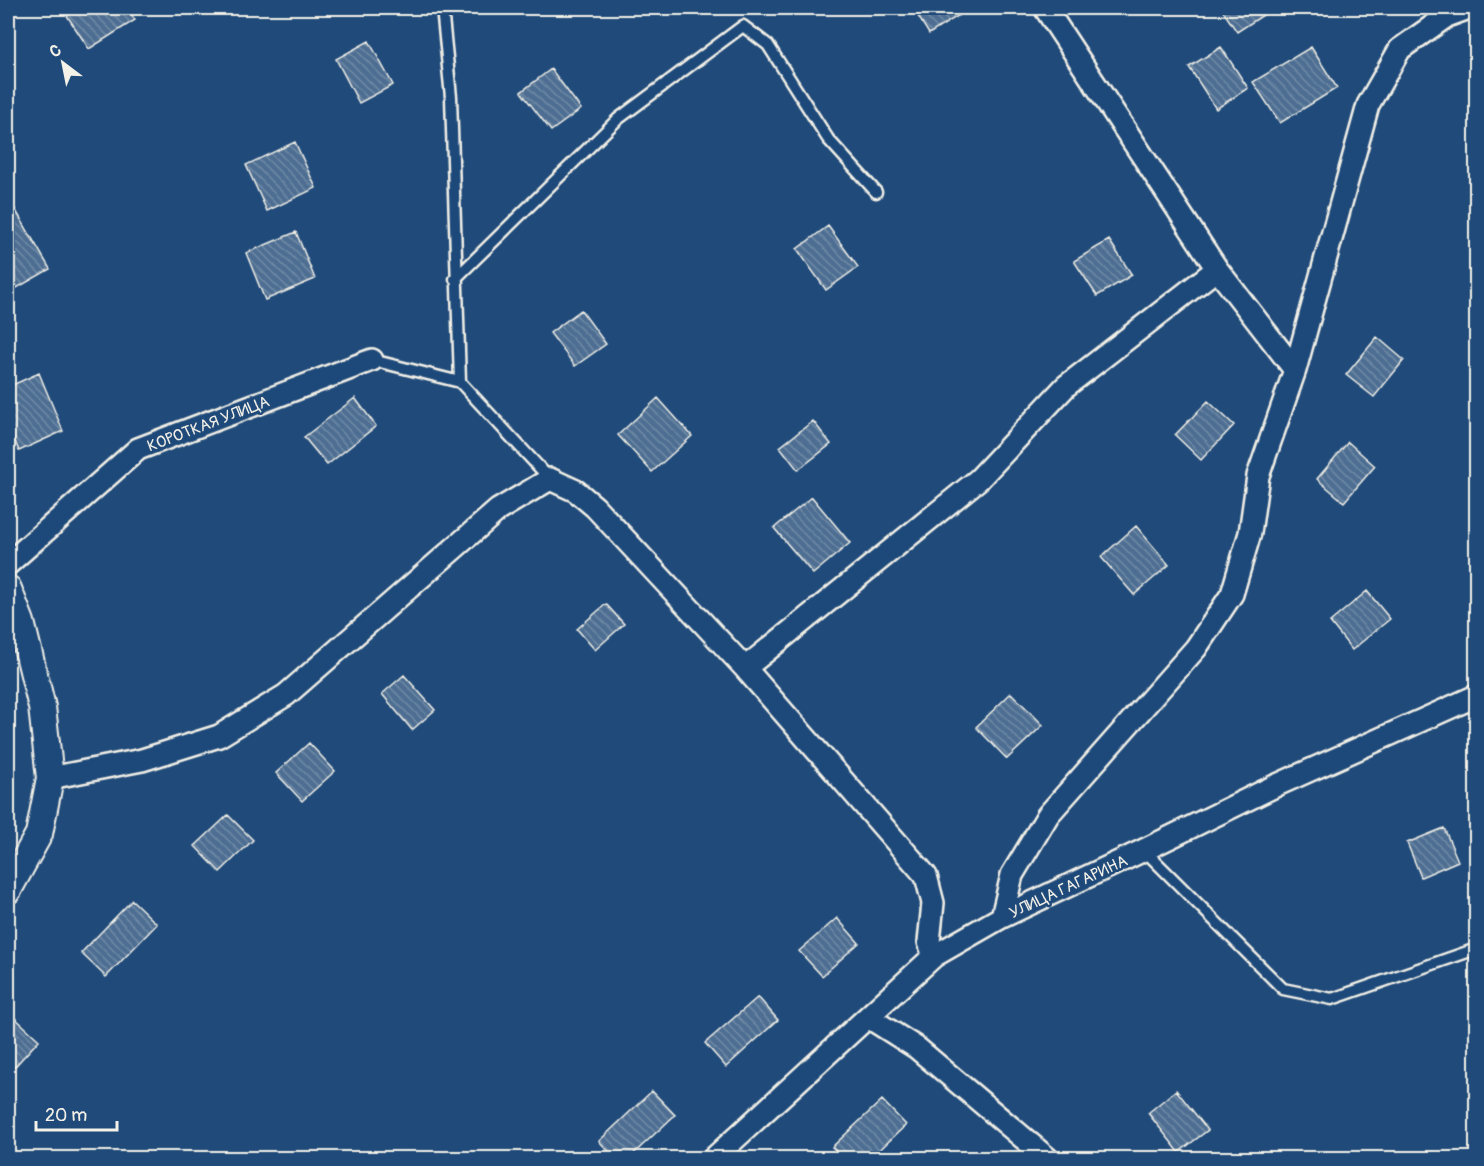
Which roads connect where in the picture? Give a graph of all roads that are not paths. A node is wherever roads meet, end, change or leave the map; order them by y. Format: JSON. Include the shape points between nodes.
{"nodes":[{"id":1,"x":442,"y":8,"type":"edge"},
{"id":2,"x":1045,"y":8,"type":"edge"},
{"id":3,"x":1469,"y":8,"type":"edge"},
{"id":4,"x":876,"y":192,"type":"dead end"},
{"id":5,"x":1217,"y":269,"type":"junction"},
{"id":6,"x":455,"y":279,"type":"junction"},
{"id":7,"x":372,"y":360,"type":"joint"},
{"id":8,"x":1295,"y":370,"type":"junction"},
{"id":9,"x":460,"y":382,"type":"junction"},
{"id":10,"x":550,"y":480,"type":"junction"},
{"id":11,"x":8,"y":564,"type":"edge"},
{"id":12,"x":8,"y":589,"type":"edge"},
{"id":13,"x":745,"y":668,"type":"junction"},
{"id":14,"x":1476,"y":696,"type":"edge"},
{"id":15,"x":50,"y":778,"type":"junction"},
{"id":16,"x":1144,"y":850,"type":"junction"},
{"id":17,"x":8,"y":890,"type":"edge"},
{"id":18,"x":1002,"y":916,"type":"junction"},
{"id":19,"x":1476,"y":949,"type":"edge"},
{"id":20,"x":934,"y":956,"type":"junction"},
{"id":21,"x":868,"y":1017,"type":"junction"},
{"id":22,"x":714,"y":1158,"type":"edge"},
{"id":23,"x":1047,"y":1158,"type":"edge"}],
"edges":[{"from":1,"to":6,"type":"lane","via":[[451,97]]},
{"from":2,"to":5,"type":"street"},
{"from":3,"to":8,"type":"street","via":[[1447,16],[1400,50],[1368,105]]},
{"from":4,"to":6,"type":"lane","via":[[828,140],[768,45],[743,26],[618,119]]},
{"from":5,"to":8,"type":"street"},
{"from":5,"to":13,"type":"street","via":[[1066,386],[979,479]]},
{"from":6,"to":9,"type":"lane"},
{"from":7,"to":9,"type":"lane"},
{"from":7,"to":11,"type":"street","name":"КОРОТКАЯ УЛИЦА","via":[[138,449]]},
{"from":8,"to":18,"type":"street","via":[[1258,476],[1250,533],[1232,594],[1196,648],[1048,815],[1012,875]]},
{"from":9,"to":10,"type":"lane"},
{"from":10,"to":13,"type":"street","via":[[576,491],[595,507]]},
{"from":10,"to":15,"type":"street","via":[[498,510],[286,695],[219,736],[142,760]]},
{"from":12,"to":15,"type":"street","via":[[21,622],[42,707]]},
{"from":13,"to":20,"type":"street","via":[[926,876],[933,903],[929,942]]},
{"from":14,"to":16,"type":"street","name":"УЛИЦА ГАГАРИНА","via":[[1277,784]]},
{"from":15,"to":17,"type":"street","via":[[39,834]]},
{"from":16,"to":18,"type":"street","name":"УЛИЦА ГАГАРИНА"},
{"from":16,"to":19,"type":"lane","via":[[1284,989],[1332,999]]},
{"from":18,"to":20,"type":"street","name":"УЛИЦА ГАГАРИНА"},
{"from":20,"to":21,"type":"street","name":"УЛИЦА ГАГАРИНА"},
{"from":21,"to":22,"type":"street","name":"УЛИЦА ГАГАРИНА"},
{"from":21,"to":23,"type":"street","via":[[917,1048]]}]}
